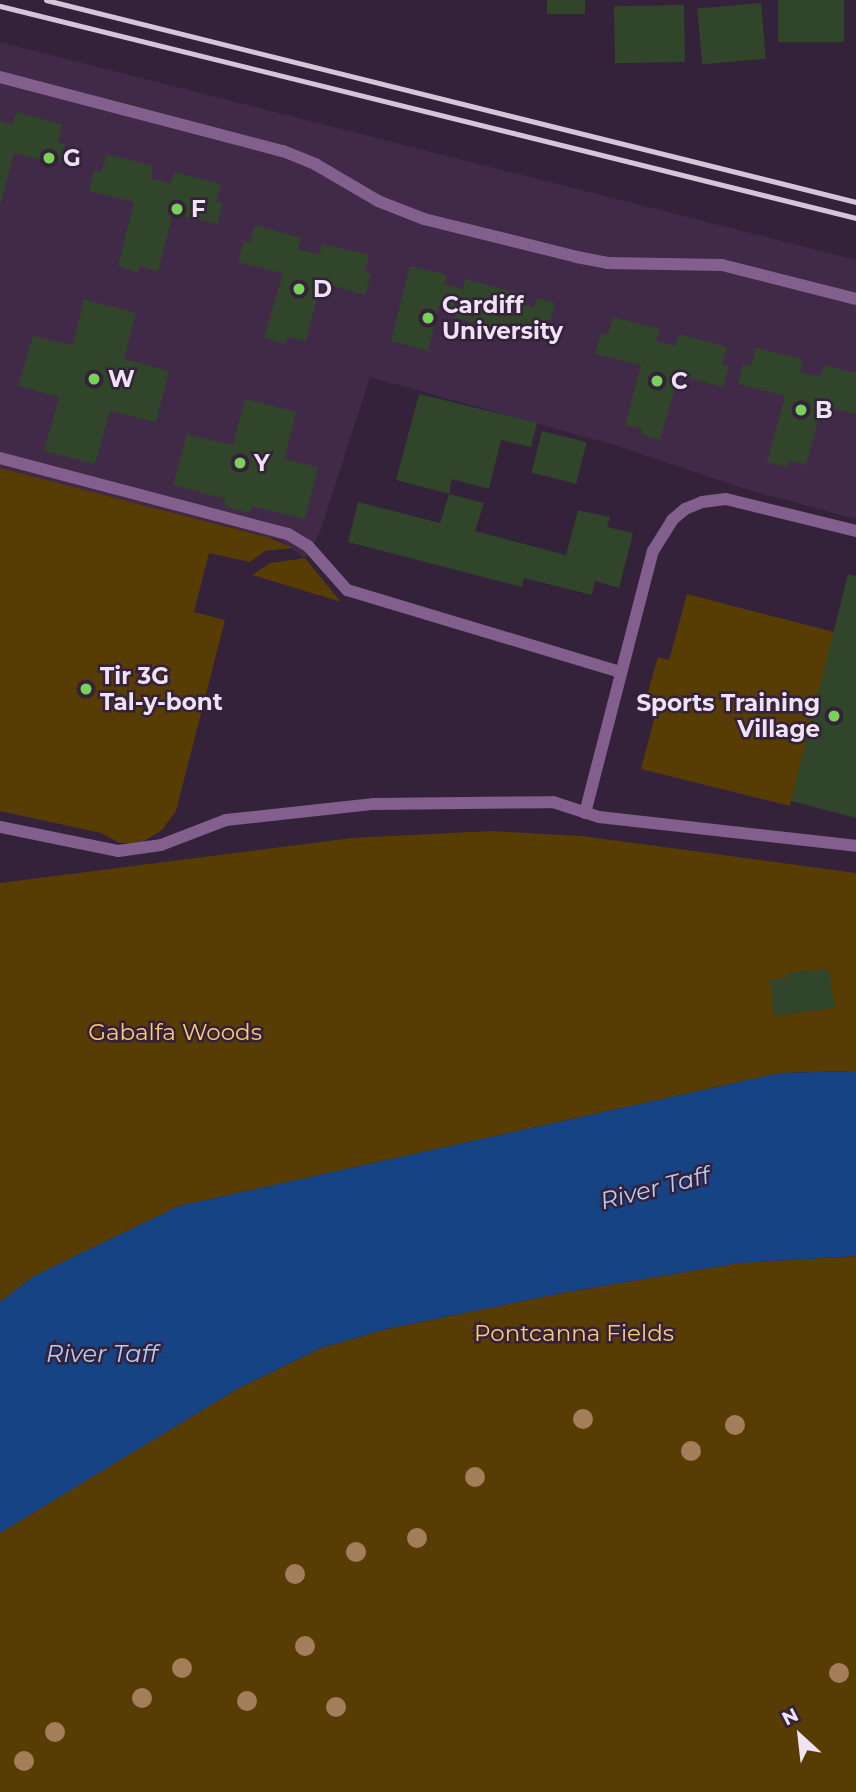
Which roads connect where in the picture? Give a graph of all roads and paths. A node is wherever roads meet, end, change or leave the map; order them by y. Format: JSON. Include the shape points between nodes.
{"nodes":[{"id":1,"x":0,"y":76,"type":"edge"},
{"id":2,"x":856,"y":299,"type":"edge"},
{"id":3,"x":0,"y":458,"type":"edge"},
{"id":4,"x":856,"y":531,"type":"edge"},
{"id":5,"x":621,"y":672,"type":"junction"},
{"id":6,"x":584,"y":813,"type":"junction"},
{"id":7,"x":0,"y":827,"type":"edge"},
{"id":8,"x":856,"y":846,"type":"edge"}],
"edges":[{"from":1,"to":2,"type":"lane","via":[[283,151],[378,201],[424,219],[607,263],[722,265]]},
{"from":3,"to":5,"type":"lane","via":[[288,534],[308,546],[346,590]]},
{"from":4,"to":5,"type":"lane","via":[[726,499],[685,509],[661,534],[653,551]]},
{"from":5,"to":6,"type":"lane"},
{"from":6,"to":7,"type":"lane","via":[[553,802],[374,804],[226,820],[161,845],[118,851]]},
{"from":6,"to":8,"type":"lane"}]}
